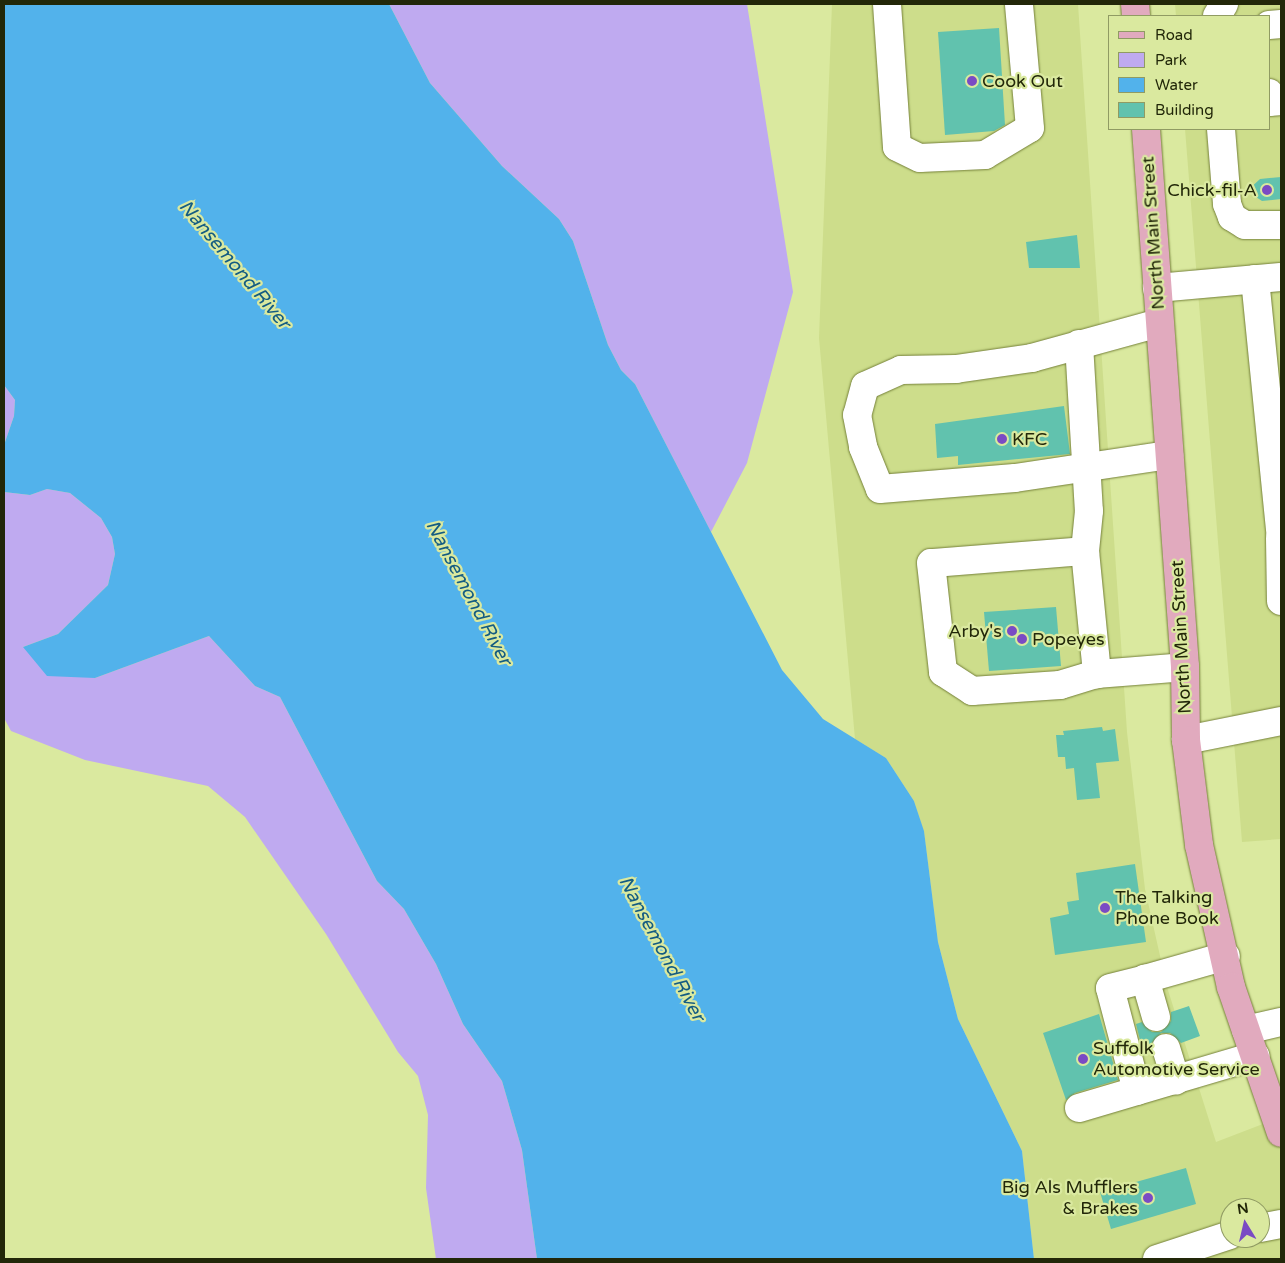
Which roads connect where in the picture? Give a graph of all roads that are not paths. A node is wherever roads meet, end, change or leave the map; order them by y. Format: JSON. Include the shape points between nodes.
{"nodes":[{"id":1,"x":887,"y":4,"type":"edge"},
{"id":2,"x":1019,"y":4,"type":"edge"},
{"id":3,"x":1224,"y":4,"type":"edge"},
{"id":4,"x":1218,"y":15,"type":"edge"},
{"id":5,"x":1146,"y":130,"type":"edge"},
{"id":6,"x":1221,"y":130,"type":"edge"},
{"id":7,"x":1281,"y":225,"type":"edge"},
{"id":8,"x":1268,"y":278,"type":"edge"},
{"id":9,"x":1157,"y":288,"type":"junction"},
{"id":10,"x":1159,"y":323,"type":"junction"},
{"id":11,"x":1079,"y":344,"type":"junction"},
{"id":12,"x":1272,"y":350,"type":"edge"},
{"id":13,"x":1169,"y":454,"type":"junction"},
{"id":14,"x":1088,"y":467,"type":"junction"},
{"id":15,"x":1280,"y":538,"type":"edge"},
{"id":16,"x":1085,"y":551,"type":"junction"},
{"id":17,"x":1281,"y":600,"type":"edge"},
{"id":18,"x":1185,"y":667,"type":"junction"},
{"id":19,"x":1097,"y":674,"type":"junction"},
{"id":20,"x":1281,"y":721,"type":"edge"},
{"id":21,"x":1186,"y":740,"type":"junction"},
{"id":22,"x":1226,"y":956,"type":"junction"},
{"id":23,"x":1145,"y":978,"type":"junction"},
{"id":24,"x":1156,"y":1017,"type":"dead end"},
{"id":25,"x":1281,"y":1022,"type":"edge"},
{"id":26,"x":1246,"y":1030,"type":"junction"},
{"id":27,"x":1166,"y":1048,"type":"dead end"},
{"id":28,"x":1255,"y":1056,"type":"junction"},
{"id":29,"x":1176,"y":1080,"type":"junction"},
{"id":30,"x":1137,"y":1092,"type":"junction"},
{"id":31,"x":1080,"y":1108,"type":"dead end"},
{"id":32,"x":1281,"y":1133,"type":"edge"},
{"id":33,"x":1220,"y":1237,"type":"edge"},
{"id":34,"x":1156,"y":1259,"type":"edge"}],
"edges":[{"from":1,"to":2,"type":"lane","via":[[897,147],[920,158],[986,155],[1030,128]]},
{"from":3,"to":4,"type":"lane"},
{"from":5,"to":9,"type":"main road","name":"North Main Street"},
{"from":6,"to":7,"type":"lane","via":[[1227,204],[1232,216],[1245,225]]},
{"from":8,"to":9,"type":"lane"},
{"from":8,"to":12,"type":"lane"},
{"from":9,"to":10,"type":"main road","name":"North Main Street"},
{"from":10,"to":11,"type":"lane"},
{"from":10,"to":13,"type":"main road","name":"North Main Street"},
{"from":11,"to":14,"type":"lane"},
{"from":11,"to":14,"type":"lane","via":[[1022,360],[956,369],[901,370],[865,386],[857,415],[863,447],[880,489],[1015,478]]},
{"from":12,"to":15,"type":"lane"},
{"from":13,"to":14,"type":"lane"},
{"from":13,"to":18,"type":"main road","name":"North Main Street"},
{"from":14,"to":16,"type":"lane","via":[[1089,511]]},
{"from":15,"to":17,"type":"lane"},
{"from":16,"to":19,"type":"lane"},
{"from":16,"to":19,"type":"lane","via":[[931,563],[943,672],[972,691],[1060,685]]},
{"from":18,"to":19,"type":"lane"},
{"from":18,"to":21,"type":"main road","name":"North Main Street"},
{"from":20,"to":21,"type":"lane"},
{"from":21,"to":22,"type":"main road","name":"North Main Street","via":[[1199,845]]},
{"from":22,"to":23,"type":"lane"},
{"from":22,"to":26,"type":"main road","name":"North Main Street"},
{"from":23,"to":24,"type":"lane"},
{"from":23,"to":30,"type":"lane","via":[[1110,988]]},
{"from":25,"to":26,"type":"lane"},
{"from":26,"to":28,"type":"main road","name":"North Main Street"},
{"from":27,"to":29,"type":"lane"},
{"from":28,"to":29,"type":"lane"},
{"from":28,"to":32,"type":"main road","name":"North Main Street"},
{"from":29,"to":30,"type":"lane"},
{"from":30,"to":31,"type":"lane"},
{"from":33,"to":34,"type":"lane"}]}
